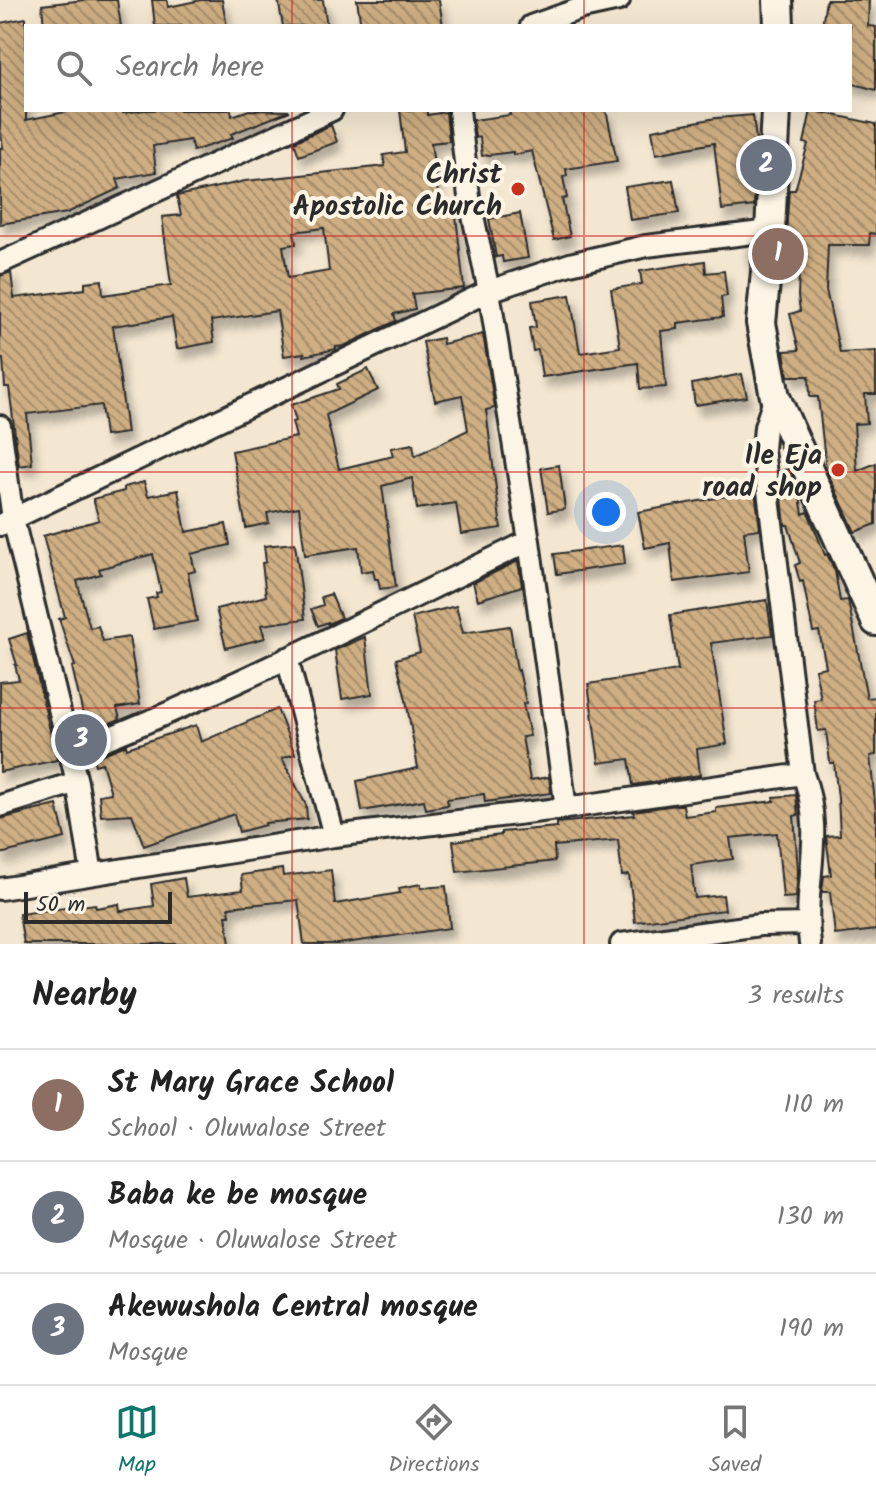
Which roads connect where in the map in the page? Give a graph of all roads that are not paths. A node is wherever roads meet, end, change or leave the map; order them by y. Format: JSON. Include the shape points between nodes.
{"nodes":[{"id":1,"x":619,"y":0,"type":"edge"},
{"id":2,"x":778,"y":0,"type":"edge"},
{"id":3,"x":537,"y":24,"type":"edge"},
{"id":4,"x":779,"y":24,"type":"edge"},
{"id":5,"x":328,"y":112,"type":"edge"},
{"id":6,"x":459,"y":112,"type":"edge"},
{"id":7,"x":776,"y":112,"type":"edge"},
{"id":8,"x":770,"y":231,"type":"junction"},
{"id":9,"x":0,"y":263,"type":"edge"},
{"id":10,"x":489,"y":291,"type":"junction"},
{"id":11,"x":775,"y":397,"type":"junction"},
{"id":12,"x":0,"y":426,"type":"edge"},
{"id":13,"x":7,"y":522,"type":"edge"},
{"id":14,"x":529,"y":541,"type":"junction"},
{"id":15,"x":876,"y":621,"type":"edge"},
{"id":16,"x":287,"y":658,"type":"junction"},
{"id":17,"x":70,"y":753,"type":"junction"},
{"id":18,"x":803,"y":774,"type":"junction"},
{"id":19,"x":77,"y":782,"type":"junction"},
{"id":20,"x":0,"y":806,"type":"edge"},
{"id":21,"x":566,"y":808,"type":"junction"},
{"id":22,"x":334,"y":836,"type":"junction"},
{"id":23,"x":92,"y":874,"type":"junction"},
{"id":24,"x":0,"y":889,"type":"edge"},
{"id":25,"x":809,"y":934,"type":"edge"},
{"id":26,"x":621,"y":944,"type":"edge"}],
"edges":[{"from":1,"to":3,"type":"street"},
{"from":2,"to":4,"type":"street"},
{"from":5,"to":9,"type":"street"},
{"from":6,"to":10,"type":"street","via":[[469,197]]},
{"from":7,"to":8,"type":"street"},
{"from":8,"to":10,"type":"street","via":[[646,246]]},
{"from":8,"to":11,"type":"street","via":[[761,323]]},
{"from":10,"to":13,"type":"street"},
{"from":10,"to":14,"type":"street"},
{"from":11,"to":15,"type":"street"},
{"from":11,"to":18,"type":"street","via":[[763,450]]},
{"from":12,"to":13,"type":"street"},
{"from":13,"to":17,"type":"street"},
{"from":14,"to":16,"type":"street"},
{"from":14,"to":21,"type":"street"},
{"from":16,"to":17,"type":"street"},
{"from":16,"to":22,"type":"street"},
{"from":17,"to":19,"type":"street"},
{"from":18,"to":21,"type":"street"},
{"from":18,"to":25,"type":"street","via":[[815,831]]},
{"from":19,"to":20,"type":"street"},
{"from":19,"to":23,"type":"street"},
{"from":21,"to":22,"type":"street"},
{"from":22,"to":23,"type":"street"},
{"from":23,"to":24,"type":"street"},
{"from":25,"to":26,"type":"street","via":[[760,925]]}]}
